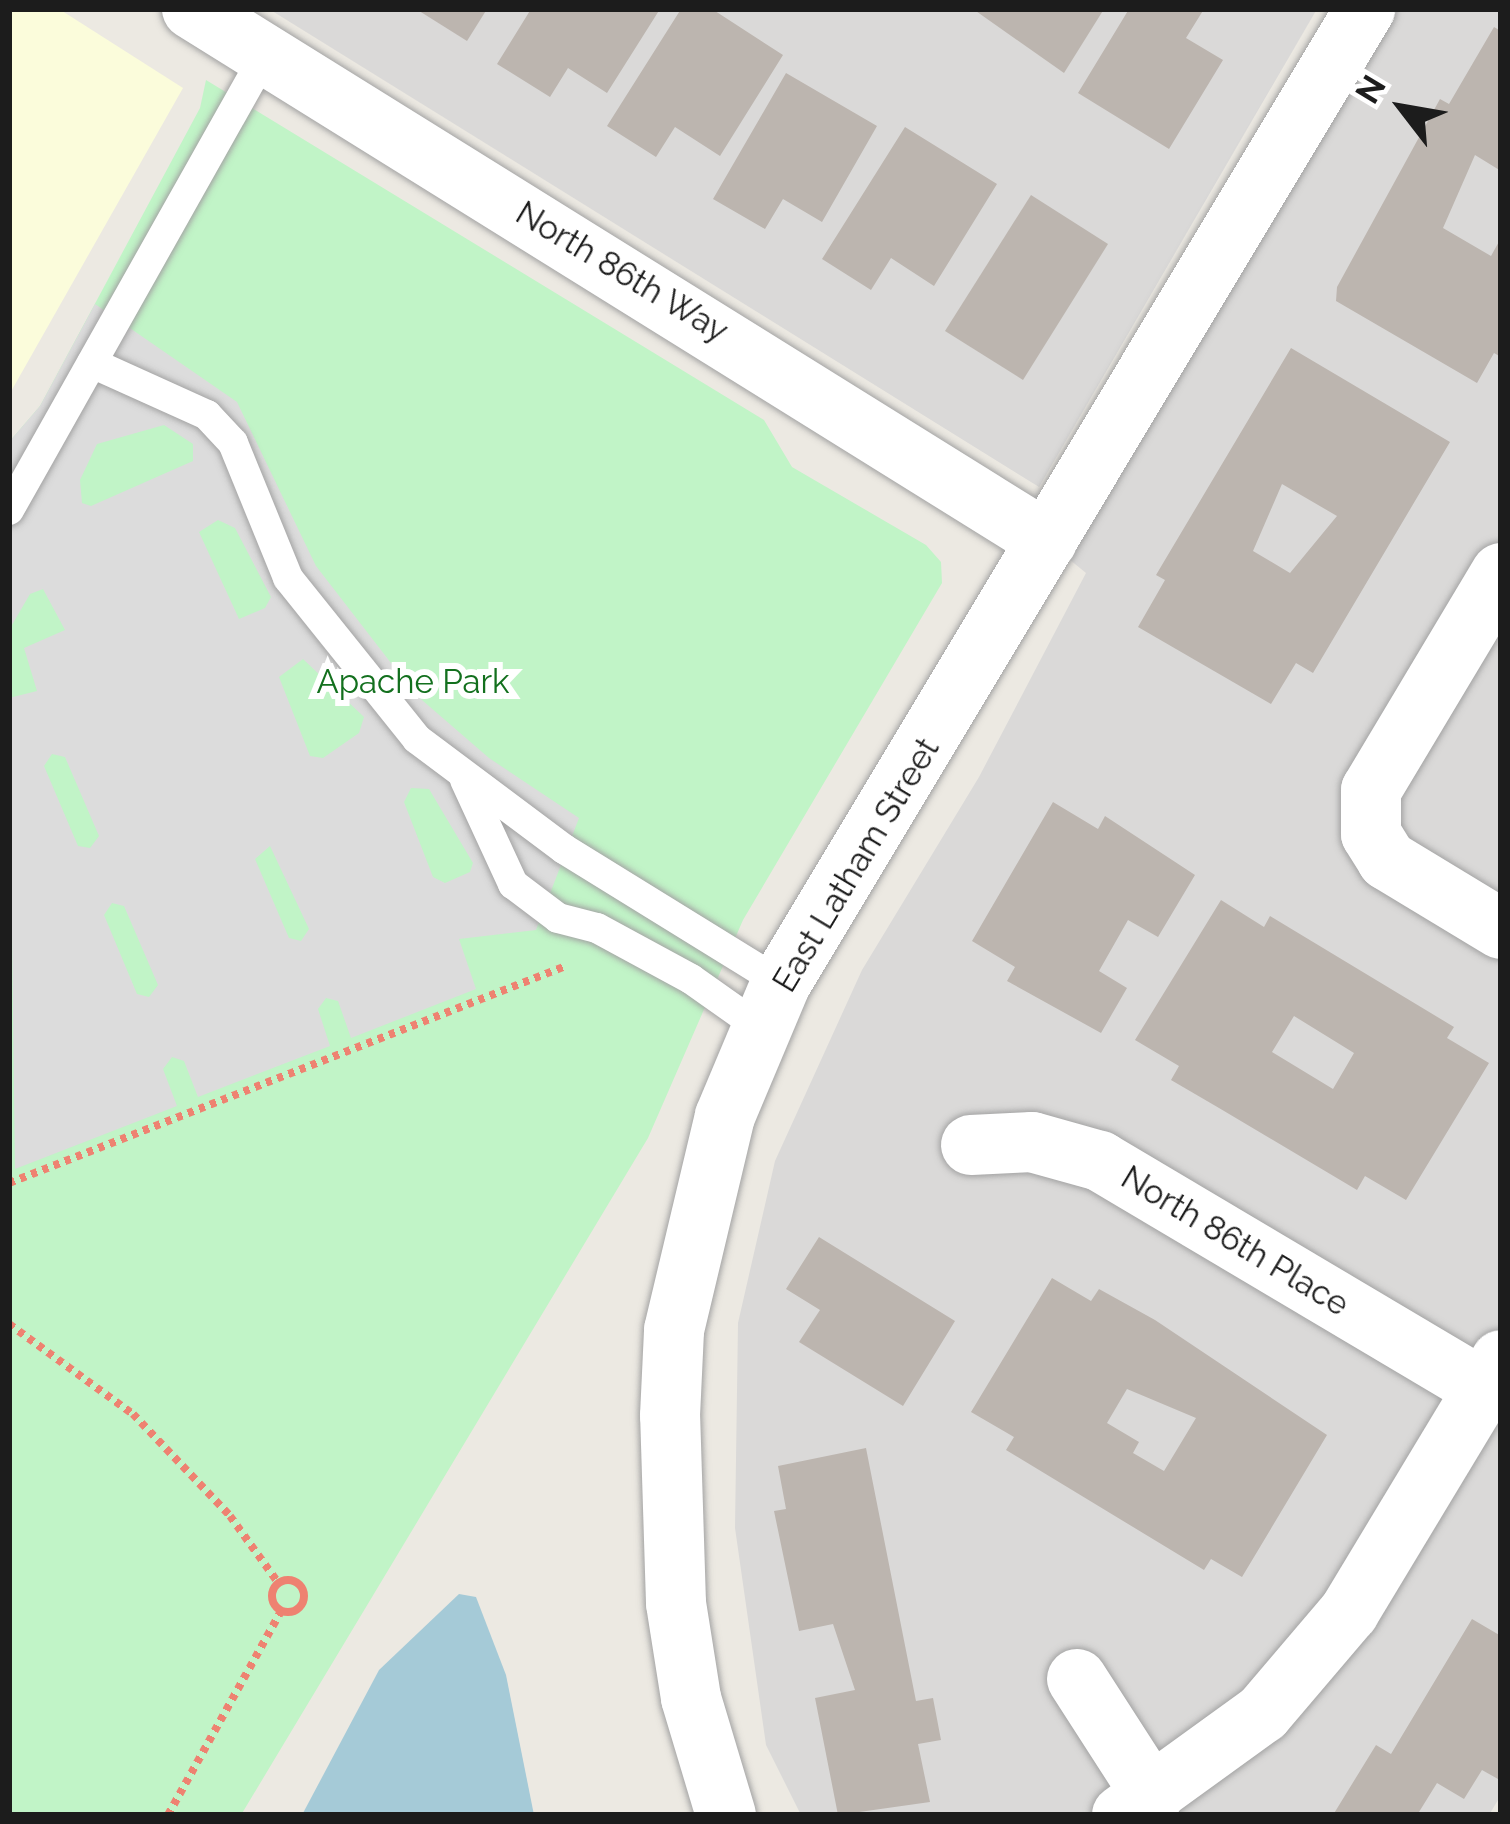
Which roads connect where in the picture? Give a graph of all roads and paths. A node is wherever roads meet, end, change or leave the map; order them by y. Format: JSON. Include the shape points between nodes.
{"nodes":[{"id":1,"x":192,"y":9,"type":"edge"},
{"id":2,"x":1365,"y":9,"type":"edge"},
{"id":3,"x":265,"y":55,"type":"junction"},
{"id":4,"x":92,"y":363,"type":"junction"},
{"id":5,"x":9,"y":510,"type":"edge"},
{"id":6,"x":1047,"y":541,"type":"junction"},
{"id":7,"x":1501,"y":573,"type":"edge"},
{"id":8,"x":459,"y":769,"type":"junction"},
{"id":9,"x":1501,"y":929,"type":"edge"},
{"id":10,"x":587,"y":958,"type":"dead end"},
{"id":11,"x":772,"y":1006,"type":"junction"},
{"id":12,"x":971,"y":1145,"type":"dead end"},
{"id":13,"x":9,"y":1183,"type":"edge"},
{"id":14,"x":9,"y":1324,"type":"edge"},
{"id":15,"x":1492,"y":1375,"type":"edge"},
{"id":16,"x":279,"y":1584,"type":"junction"},
{"id":17,"x":280,"y":1611,"type":"junction"},
{"id":18,"x":1077,"y":1679,"type":"dead end"},
{"id":19,"x":1137,"y":1806,"type":"edge"},
{"id":20,"x":168,"y":1815,"type":"edge"},
{"id":21,"x":726,"y":1815,"type":"edge"}],
"edges":[{"from":1,"to":3,"type":"street","name":"North 86th Way"},
{"from":2,"to":6,"type":"street","name":"East Latham Street"},
{"from":3,"to":4,"type":"lane"},
{"from":3,"to":6,"type":"street","name":"North 86th Way"},
{"from":4,"to":5,"type":"lane"},
{"from":4,"to":8,"type":"lane","via":[[206,415],[232,443],[279,560],[317,622],[417,739]]},
{"from":6,"to":11,"type":"street","name":"East Latham Street"},
{"from":7,"to":9,"type":"street","via":[[1371,790],[1371,834],[1387,860]]},
{"from":8,"to":11,"type":"lane"},
{"from":8,"to":11,"type":"lane","via":[[513,884],[558,919],[597,928],[691,980]]},
{"from":10,"to":13,"type":"path"},
{"from":11,"to":21,"type":"street","name":"East Latham Street","via":[[725,1116],[674,1330],[676,1603],[691,1698]]},
{"from":12,"to":15,"type":"street","name":"North 86th Place","via":[[1032,1142],[1100,1161]]},
{"from":14,"to":16,"type":"path","via":[[133,1414],[230,1516]]},
{"from":15,"to":19,"type":"street","via":[[1349,1612],[1263,1713]]},
{"from":16,"to":17,"type":"path","via":[[272,1596]]},
{"from":16,"to":17,"type":"path","via":[[292,1580],[304,1593],[298,1609]]},
{"from":17,"to":20,"type":"path"},
{"from":18,"to":19,"type":"street"}]}
